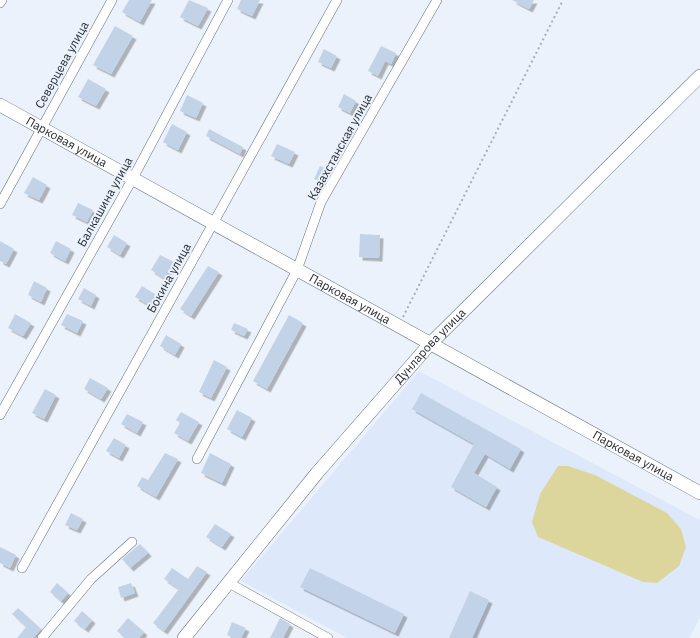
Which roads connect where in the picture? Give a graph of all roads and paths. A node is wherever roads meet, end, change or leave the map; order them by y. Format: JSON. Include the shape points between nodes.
{"nodes":[{"id":1,"x":2,"y":0,"type":"edge"},
{"id":2,"x":112,"y":0,"type":"edge"},
{"id":3,"x":228,"y":0,"type":"edge"},
{"id":4,"x":337,"y":0,"type":"edge"},
{"id":5,"x":437,"y":0,"type":"edge"},
{"id":6,"x":563,"y":0,"type":"edge"},
{"id":7,"x":0,"y":3,"type":"edge"},
{"id":8,"x":700,"y":76,"type":"edge"},
{"id":9,"x":0,"y":105,"type":"edge"},
{"id":10,"x":41,"y":128,"type":"junction"},
{"id":11,"x":133,"y":178,"type":"junction"},
{"id":12,"x":0,"y":204,"type":"edge"},
{"id":13,"x":213,"y":224,"type":"junction"},
{"id":14,"x":297,"y":270,"type":"junction"},
{"id":15,"x":398,"y":326,"type":"junction"},
{"id":16,"x":430,"y":344,"type":"junction"},
{"id":17,"x":0,"y":415,"type":"edge"},
{"id":18,"x":197,"y":460,"type":"dead end"},
{"id":19,"x":700,"y":494,"type":"edge"},
{"id":20,"x":132,"y":542,"type":"dead end"},
{"id":21,"x":22,"y":568,"type":"dead end"},
{"id":22,"x":229,"y":582,"type":"junction"},
{"id":23,"x":42,"y":638,"type":"edge"},
{"id":24,"x":184,"y":638,"type":"edge"},
{"id":25,"x":328,"y":638,"type":"edge"}],
"edges":[{"from":1,"to":7,"type":"street"},
{"from":2,"to":10,"type":"street","name":"Северцева улица"},
{"from":3,"to":11,"type":"street","name":"Балкашина улица"},
{"from":4,"to":13,"type":"street","name":"Бокина улица"},
{"from":5,"to":14,"type":"street","name":"Казахстанская улица","via":[[322,202]]},
{"from":6,"to":15,"type":"path"},
{"from":8,"to":16,"type":"street","name":"Дунларова улица"},
{"from":9,"to":10,"type":"street","name":"Парковая улица"},
{"from":10,"to":11,"type":"street","name":"Парковая улица"},
{"from":10,"to":12,"type":"street","name":"Северцева улица"},
{"from":11,"to":13,"type":"street","name":"Парковая улица"},
{"from":11,"to":17,"type":"street","name":"Балкашина улица"},
{"from":13,"to":14,"type":"street","name":"Парковая улица"},
{"from":13,"to":21,"type":"street","name":"Бокина улица"},
{"from":14,"to":15,"type":"street","name":"Парковая улица"},
{"from":14,"to":18,"type":"street","name":"Казахстанская улица"},
{"from":15,"to":16,"type":"street","name":"Парковая улица"},
{"from":16,"to":19,"type":"street","name":"Парковая улица"},
{"from":16,"to":22,"type":"street","name":"Дунларова улица","via":[[317,474]]},
{"from":20,"to":23,"type":"street","via":[[91,579]]},
{"from":22,"to":24,"type":"street","name":"Дунларова улица"},
{"from":22,"to":25,"type":"street"}]}
